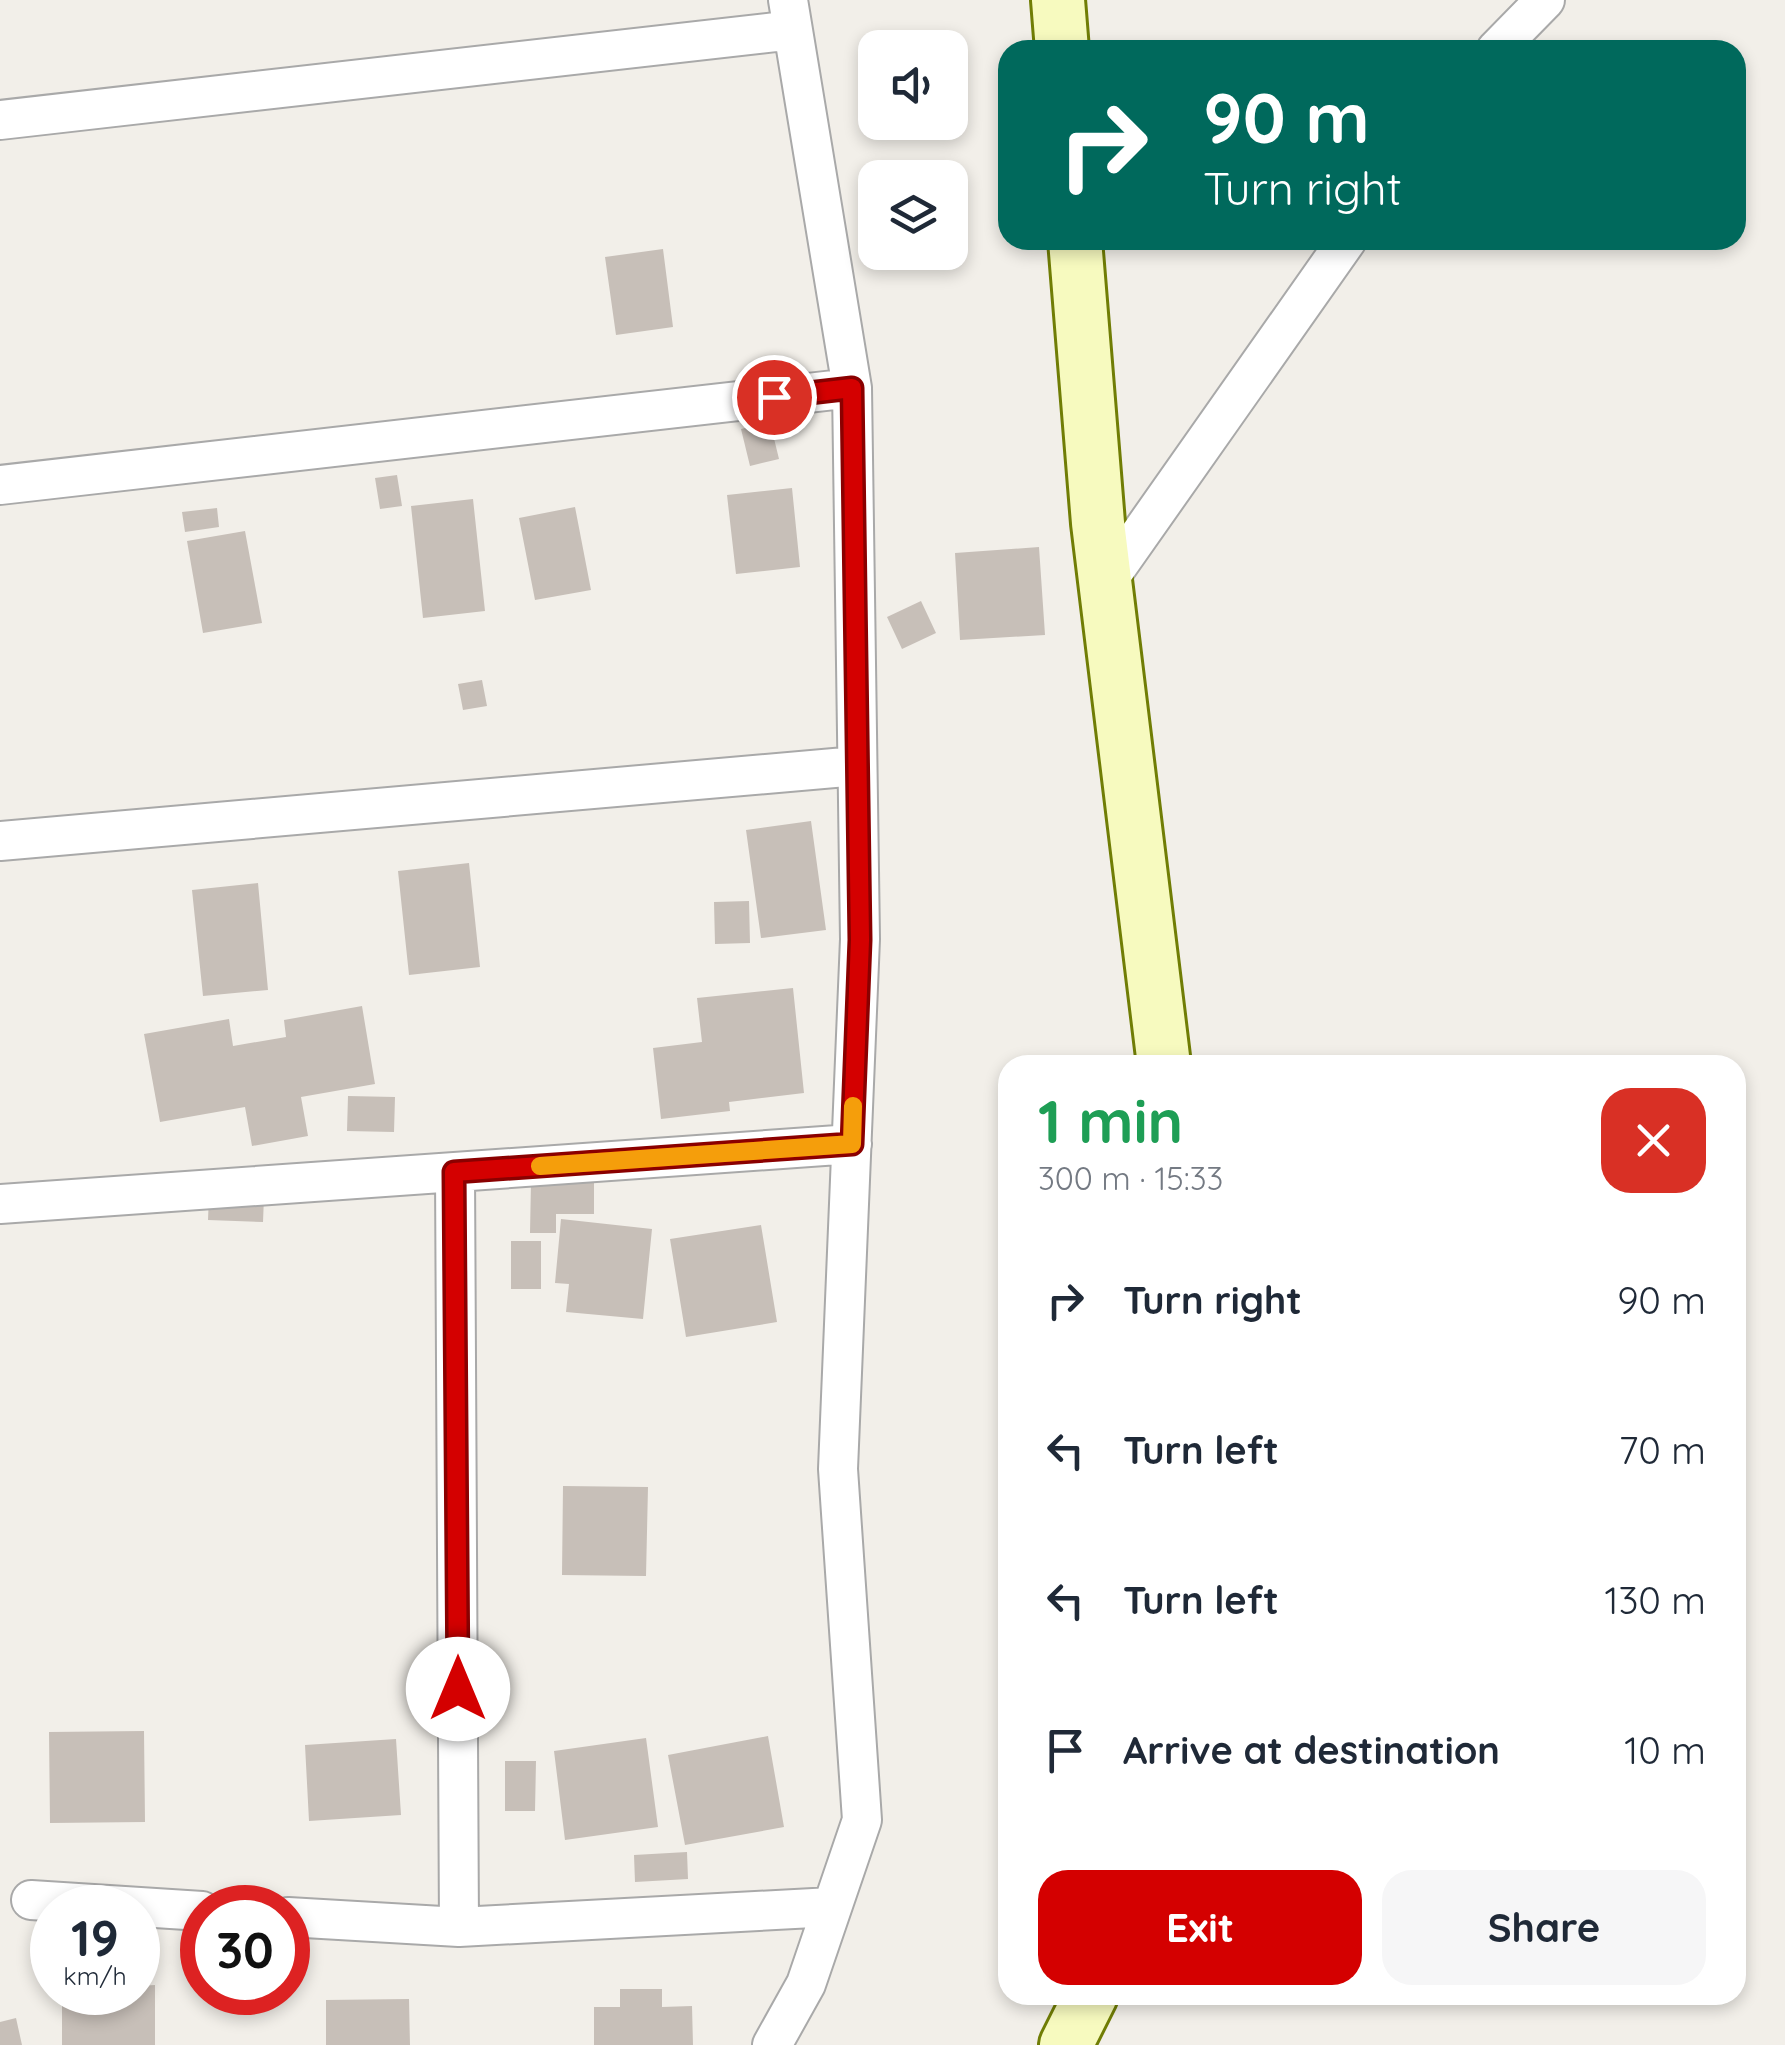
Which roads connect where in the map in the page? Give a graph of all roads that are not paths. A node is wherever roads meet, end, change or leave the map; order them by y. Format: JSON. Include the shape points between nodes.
{"nodes":[{"id":1,"x":1058,"y":0,"type":"edge"},
{"id":2,"x":1545,"y":0,"type":"edge"},
{"id":3,"x":790,"y":15,"type":"edge"},
{"id":4,"x":1061,"y":40,"type":"edge"},
{"id":5,"x":1506,"y":40,"type":"edge"},
{"id":6,"x":0,"y":120,"type":"edge"},
{"id":7,"x":1077,"y":250,"type":"edge"},
{"id":8,"x":1340,"y":250,"type":"edge"},
{"id":9,"x":852,"y":388,"type":"junction"},
{"id":10,"x":0,"y":485,"type":"edge"},
{"id":11,"x":1105,"y":584,"type":"junction"},
{"id":12,"x":857,"y":766,"type":"junction"},
{"id":13,"x":0,"y":841,"type":"edge"},
{"id":14,"x":1163,"y":1055,"type":"edge"},
{"id":15,"x":852,"y":1144,"type":"junction"},
{"id":16,"x":454,"y":1172,"type":"junction"},
{"id":17,"x":0,"y":1204,"type":"edge"},
{"id":18,"x":832,"y":1907,"type":"junction"},
{"id":19,"x":310,"y":1917,"type":"edge"},
{"id":20,"x":459,"y":1927,"type":"junction"},
{"id":21,"x":1086,"y":2005,"type":"edge"},
{"id":22,"x":772,"y":2045,"type":"edge"},
{"id":23,"x":1066,"y":2045,"type":"edge"}],
"edges":[{"from":1,"to":4,"type":"street"},
{"from":2,"to":5,"type":"street"},
{"from":3,"to":6,"type":"street"},
{"from":3,"to":9,"type":"street"},
{"from":7,"to":11,"type":"street"},
{"from":8,"to":11,"type":"street"},
{"from":9,"to":10,"type":"street"},
{"from":9,"to":12,"type":"street"},
{"from":11,"to":14,"type":"street"},
{"from":12,"to":13,"type":"street"},
{"from":12,"to":15,"type":"street","via":[[860,940]]},
{"from":15,"to":16,"type":"street"},
{"from":15,"to":18,"type":"street","via":[[838,1470],[862,1820]]},
{"from":16,"to":17,"type":"street"},
{"from":16,"to":20,"type":"street"},
{"from":18,"to":20,"type":"street"},
{"from":18,"to":22,"type":"street","via":[[806,1984]]},
{"from":19,"to":20,"type":"street"},
{"from":21,"to":23,"type":"street"}]}
